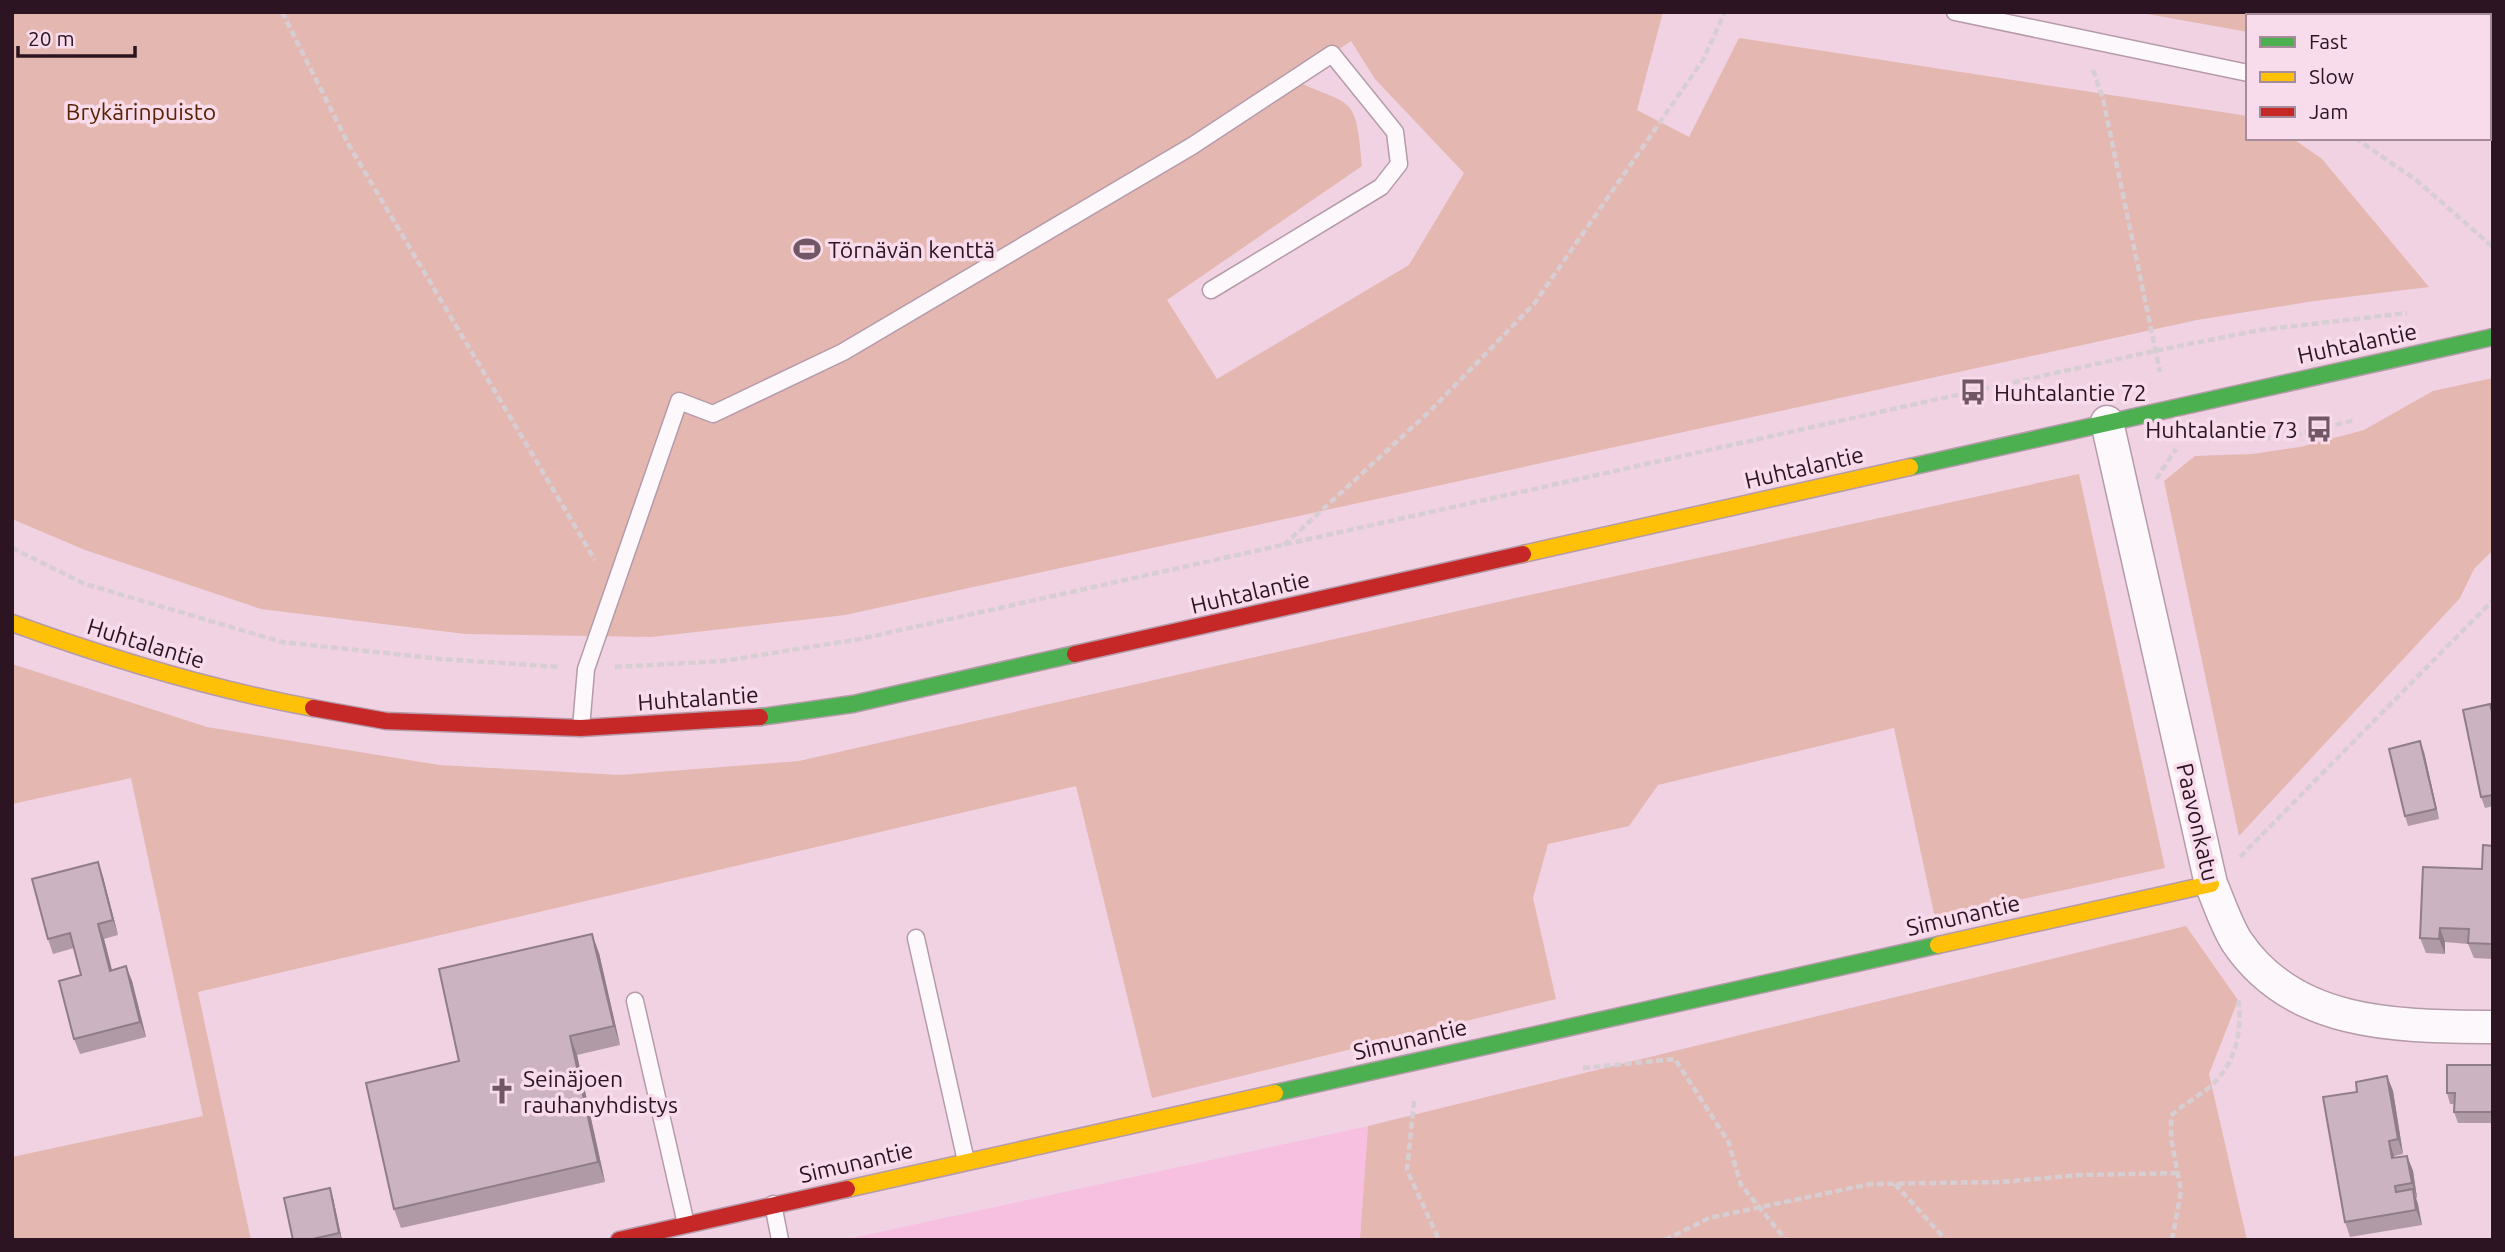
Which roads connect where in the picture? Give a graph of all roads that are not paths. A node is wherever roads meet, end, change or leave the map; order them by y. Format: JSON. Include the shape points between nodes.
{"nodes":[{"id":1,"x":1955,"y":12,"type":"edge"},
{"id":2,"x":2246,"y":73,"type":"edge"},
{"id":3,"x":1211,"y":290,"type":"dead end"},
{"id":4,"x":2493,"y":337,"type":"edge"},
{"id":5,"x":2108,"y":422,"type":"junction"},
{"id":6,"x":12,"y":623,"type":"edge"},
{"id":7,"x":581,"y":728,"type":"junction"},
{"id":8,"x":2211,"y":884,"type":"junction"},
{"id":9,"x":915,"y":938,"type":"dead end"},
{"id":10,"x":635,"y":1001,"type":"dead end"},
{"id":11,"x":2493,"y":1027,"type":"edge"},
{"id":12,"x":966,"y":1161,"type":"junction"},
{"id":13,"x":773,"y":1204,"type":"junction"},
{"id":14,"x":687,"y":1224,"type":"junction"},
{"id":15,"x":619,"y":1240,"type":"edge"},
{"id":16,"x":780,"y":1240,"type":"edge"}],
"edges":[{"from":1,"to":2,"type":"lane"},
{"from":3,"to":7,"type":"lane","via":[[1381,187],[1399,164],[1395,132],[1332,54],[1192,146],[843,352],[713,414],[679,401],[586,669]]},
{"from":4,"to":5,"type":"main road","name":"Huhtalantie"},
{"from":5,"to":7,"type":"main road","name":"Huhtalantie","via":[[853,704],[731,721]]},
{"from":5,"to":8,"type":"street","name":"Paavonkatu"},
{"from":6,"to":7,"type":"main road","name":"Huhtalantie","via":[[113,660],[247,696],[386,721]]},
{"from":8,"to":11,"type":"street","name":"Paavonkatu","via":[[2237,941],[2274,984],[2315,1008],[2365,1020]]},
{"from":8,"to":12,"type":"main road","name":"Simunantie"},
{"from":9,"to":12,"type":"lane"},
{"from":10,"to":14,"type":"lane"},
{"from":12,"to":13,"type":"main road","name":"Simunantie"},
{"from":13,"to":14,"type":"main road","name":"Simunantie"},
{"from":13,"to":16,"type":"lane"},
{"from":14,"to":15,"type":"main road","name":"Simunantie"}]}
